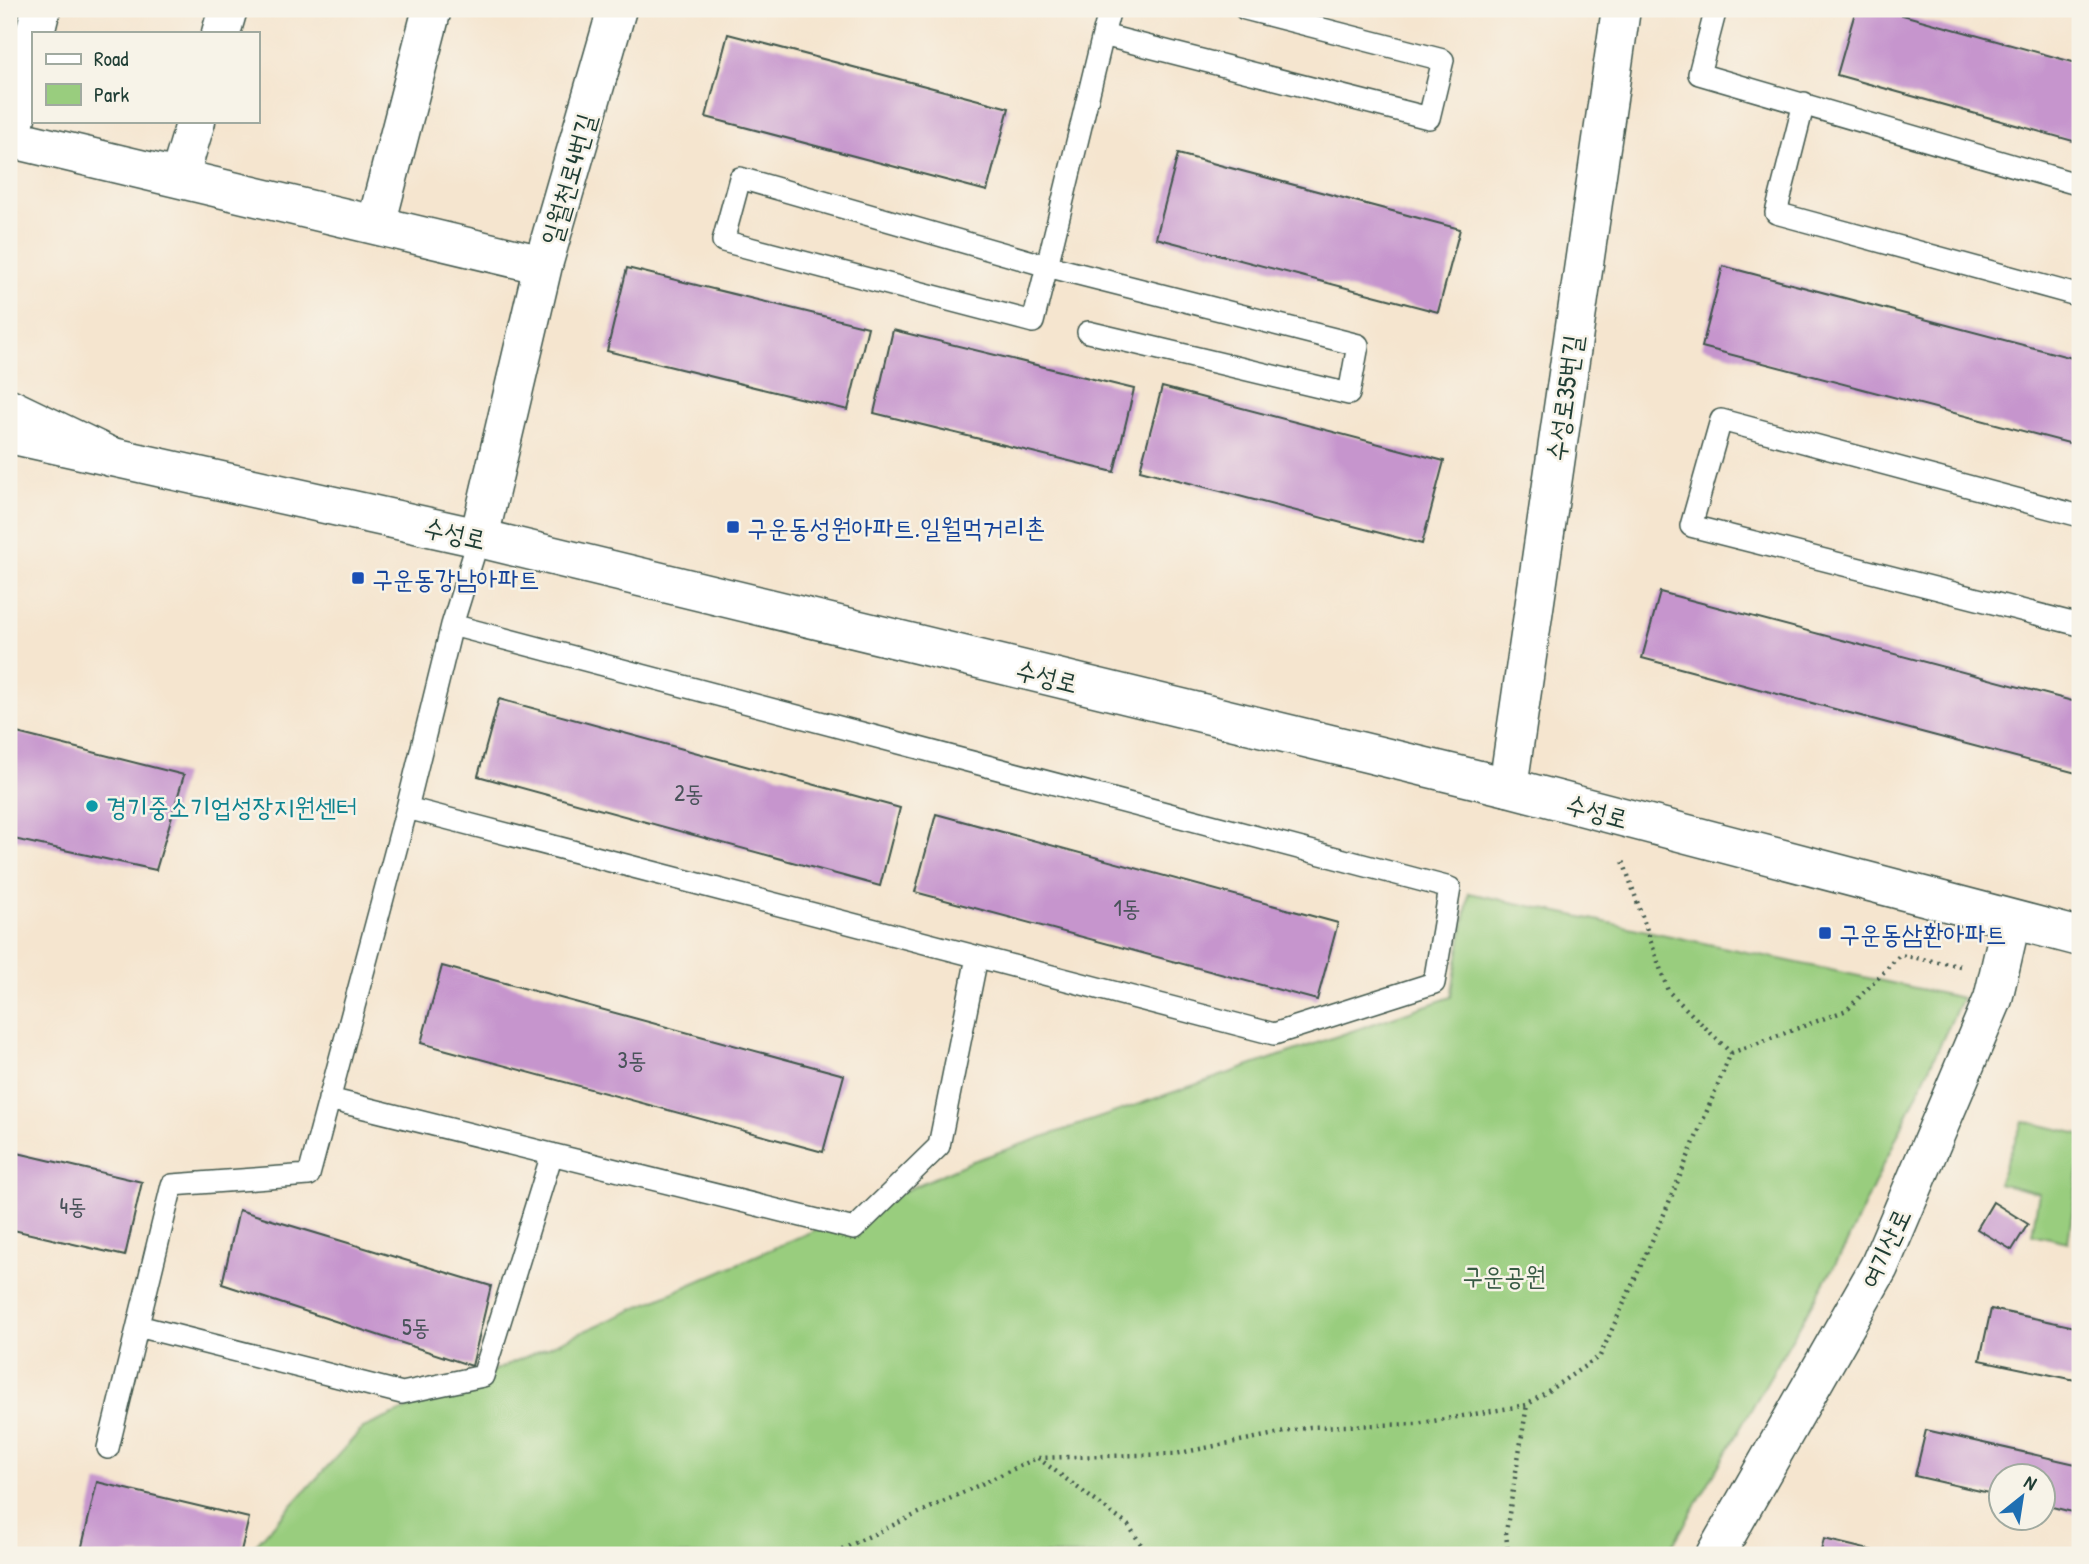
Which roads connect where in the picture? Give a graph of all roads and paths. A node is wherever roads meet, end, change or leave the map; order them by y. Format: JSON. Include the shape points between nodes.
{"nodes":[{"id":1,"x":41,"y":9,"type":"edge"},
{"id":2,"x":228,"y":9,"type":"edge"},
{"id":3,"x":432,"y":9,"type":"edge"},
{"id":4,"x":617,"y":9,"type":"edge"},
{"id":5,"x":1110,"y":9,"type":"edge"},
{"id":6,"x":1245,"y":9,"type":"edge"},
{"id":7,"x":1621,"y":9,"type":"edge"},
{"id":8,"x":1716,"y":9,"type":"edge"},
{"id":9,"x":35,"y":32,"type":"edge"},
{"id":10,"x":221,"y":32,"type":"edge"},
{"id":11,"x":1103,"y":35,"type":"junction"},
{"id":12,"x":32,"y":46,"type":"edge"},
{"id":13,"x":1804,"y":103,"type":"junction"},
{"id":14,"x":196,"y":122,"type":"edge"},
{"id":15,"x":10,"y":138,"type":"edge"},
{"id":16,"x":179,"y":178,"type":"junction"},
{"id":17,"x":2080,"y":185,"type":"edge"},
{"id":18,"x":376,"y":225,"type":"junction"},
{"id":19,"x":543,"y":265,"type":"junction"},
{"id":20,"x":1047,"y":266,"type":"junction"},
{"id":21,"x":2080,"y":296,"type":"edge"},
{"id":22,"x":1088,"y":332,"type":"dead end"},
{"id":23,"x":9,"y":408,"type":"edge"},
{"id":24,"x":9,"y":434,"type":"edge"},
{"id":25,"x":111,"y":457,"type":"junction"},
{"id":26,"x":2080,"y":516,"type":"edge"},
{"id":27,"x":479,"y":538,"type":"junction"},
{"id":28,"x":452,"y":625,"type":"junction"},
{"id":29,"x":2080,"y":625,"type":"edge"},
{"id":30,"x":1507,"y":787,"type":"junction"},
{"id":31,"x":407,"y":808,"type":"junction"},
{"id":32,"x":1607,"y":814,"type":"junction"},
{"id":33,"x":2011,"y":920,"type":"junction"},
{"id":34,"x":2080,"y":937,"type":"edge"},
{"id":35,"x":977,"y":957,"type":"junction"},
{"id":36,"x":1999,"y":974,"type":"junction"},
{"id":37,"x":1731,"y":1053,"type":"junction"},
{"id":38,"x":329,"y":1100,"type":"junction"},
{"id":39,"x":552,"y":1154,"type":"junction"},
{"id":40,"x":138,"y":1326,"type":"junction"},
{"id":41,"x":1528,"y":1405,"type":"junction"},
{"id":42,"x":108,"y":1448,"type":"dead end"},
{"id":43,"x":1037,"y":1458,"type":"junction"},
{"id":44,"x":829,"y":1555,"type":"edge"},
{"id":45,"x":1148,"y":1555,"type":"edge"},
{"id":46,"x":1508,"y":1555,"type":"edge"},
{"id":47,"x":1715,"y":1555,"type":"edge"}],
"edges":[{"from":1,"to":9,"type":"street"},
{"from":2,"to":10,"type":"street"},
{"from":3,"to":18,"type":"street"},
{"from":4,"to":19,"type":"street","name":"일월천로4번길"},
{"from":5,"to":11,"type":"lane"},
{"from":6,"to":11,"type":"lane","via":[[1443,60],[1429,118]]},
{"from":7,"to":30,"type":"street","name":"수성로35번길"},
{"from":8,"to":13,"type":"lane","via":[[1699,74]]},
{"from":11,"to":20,"type":"lane"},
{"from":12,"to":15,"type":"street","name":"일월천로4번길"},
{"from":13,"to":17,"type":"lane"},
{"from":13,"to":21,"type":"lane","via":[[1776,213]]},
{"from":14,"to":16,"type":"street"},
{"from":15,"to":16,"type":"street","name":"일월천로4번길"},
{"from":16,"to":18,"type":"street","name":"일월천로4번길"},
{"from":18,"to":19,"type":"street","name":"일월천로4번길"},
{"from":19,"to":27,"type":"street"},
{"from":20,"to":20,"type":"lane","via":[[740,178],[723,241],[1033,322]]},
{"from":20,"to":22,"type":"lane","via":[[1358,345],[1349,394]]},
{"from":23,"to":25,"type":"street"},
{"from":24,"to":25,"type":"street","name":"수성로"},
{"from":25,"to":27,"type":"street","name":"수성로"},
{"from":26,"to":29,"type":"lane","via":[[1721,420],[1691,526]]},
{"from":27,"to":28,"type":"lane"},
{"from":27,"to":30,"type":"street","name":"수성로"},
{"from":28,"to":31,"type":"lane"},
{"from":28,"to":35,"type":"lane","via":[[1450,888],[1434,983],[1274,1034]]},
{"from":30,"to":32,"type":"street","name":"수성로"},
{"from":31,"to":35,"type":"lane"},
{"from":31,"to":38,"type":"lane"},
{"from":32,"to":33,"type":"street","name":"수성로"},
{"from":32,"to":37,"type":"path","via":[[1668,991]]},
{"from":33,"to":34,"type":"street","name":"수성로"},
{"from":33,"to":36,"type":"street","name":"여기산로"},
{"from":35,"to":39,"type":"lane","via":[[939,1146],[854,1229]]},
{"from":36,"to":37,"type":"path","via":[[1900,955],[1847,1010]]},
{"from":36,"to":47,"type":"street","name":"여기산로","via":[[1993,999],[1879,1268]]},
{"from":37,"to":41,"type":"path","via":[[1600,1356]]},
{"from":38,"to":39,"type":"lane"},
{"from":38,"to":40,"type":"lane","via":[[309,1175],[172,1185]]},
{"from":39,"to":40,"type":"lane","via":[[483,1376],[402,1394]]},
{"from":40,"to":42,"type":"lane"},
{"from":41,"to":43,"type":"path","via":[[1416,1424],[1310,1427],[1175,1454]]},
{"from":41,"to":46,"type":"path","via":[[1506,1532]]},
{"from":43,"to":44,"type":"path"},
{"from":43,"to":45,"type":"path","via":[[1129,1526]]}]}
